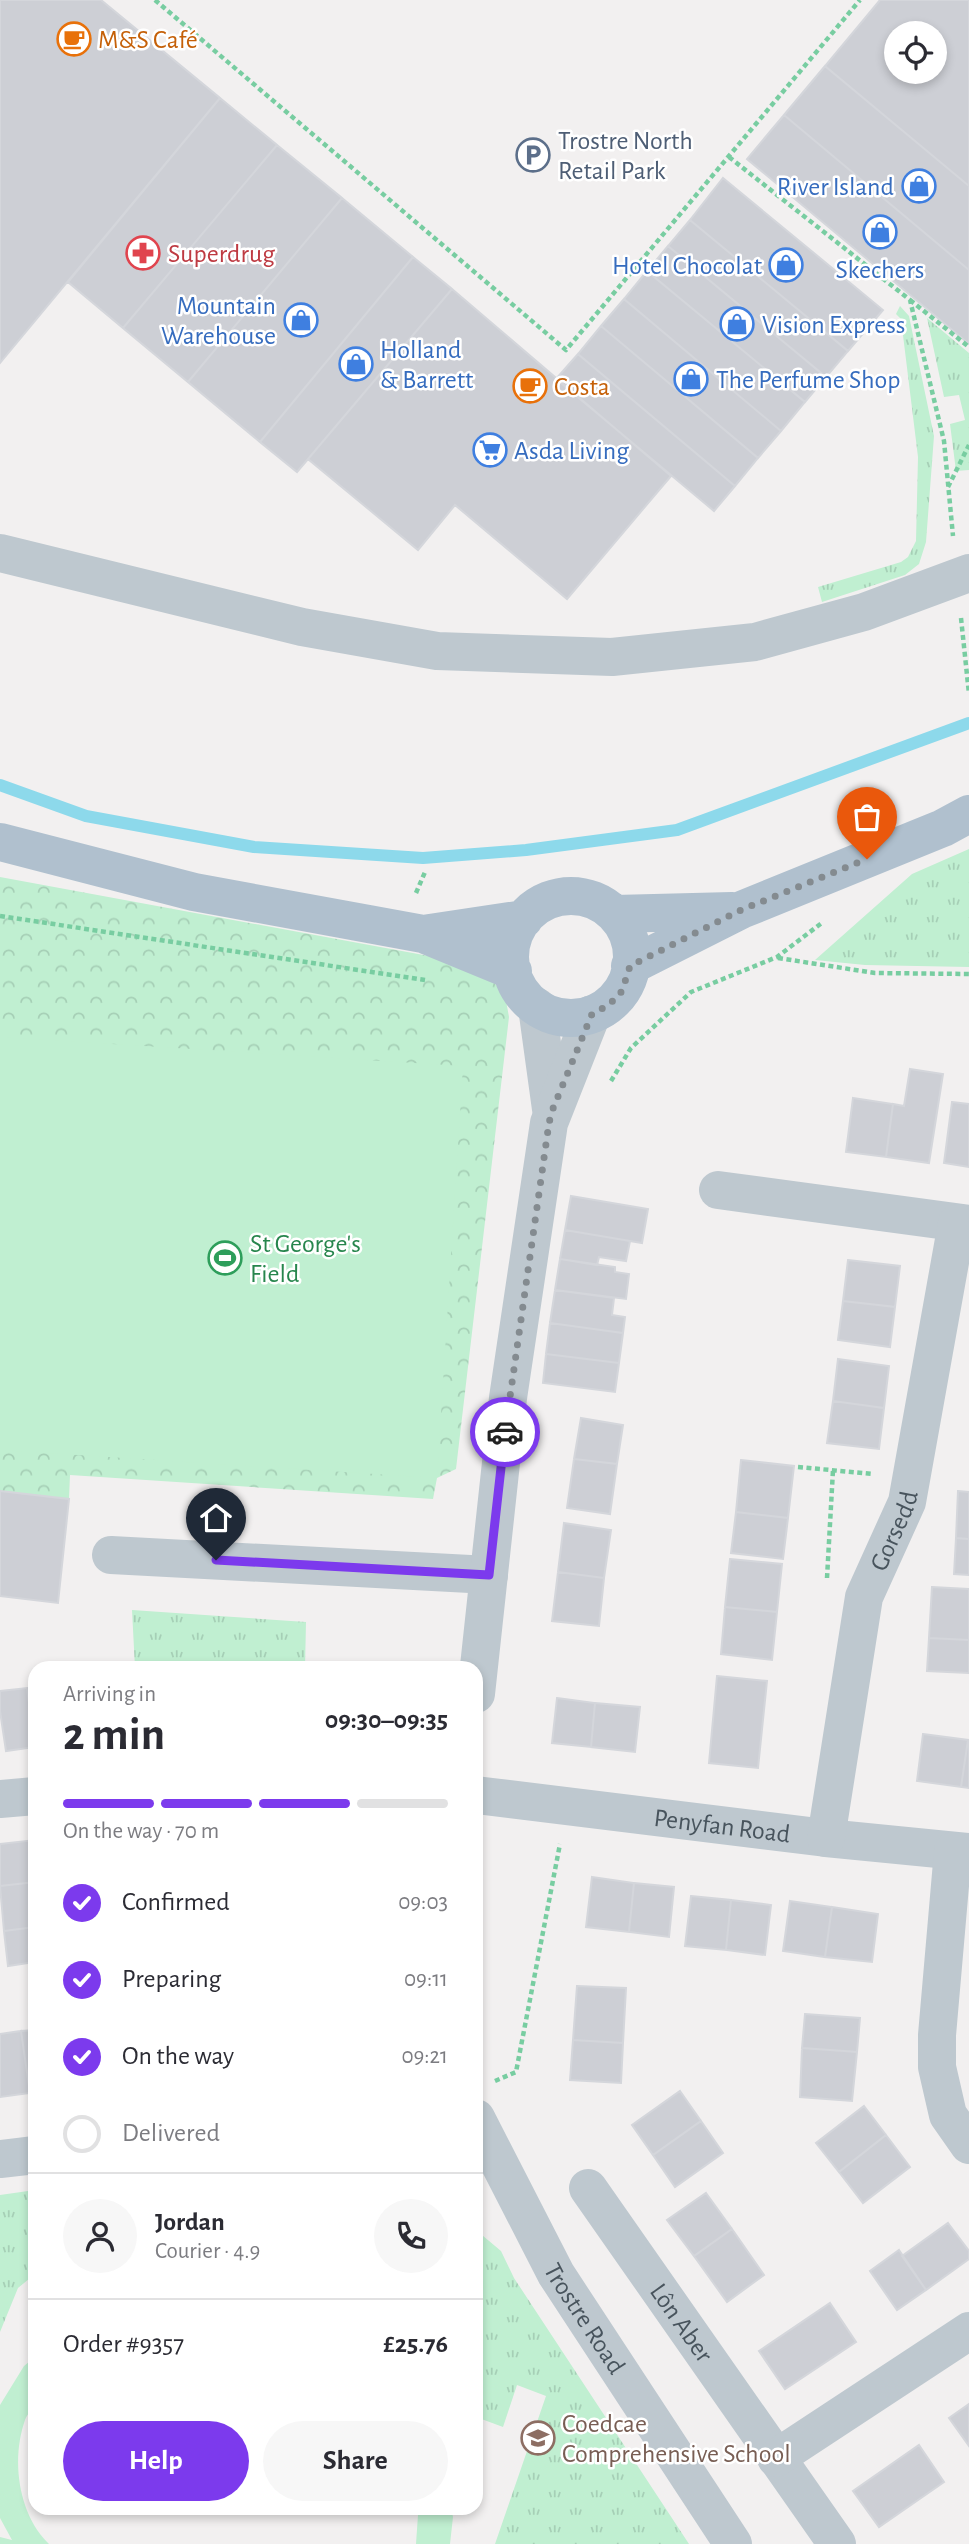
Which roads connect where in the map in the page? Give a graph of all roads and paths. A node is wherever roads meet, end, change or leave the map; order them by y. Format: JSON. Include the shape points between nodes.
{"nodes":[{"id":1,"x":155,"y":0,"type":"edge"},
{"id":2,"x":860,"y":0,"type":"edge"},
{"id":3,"x":729,"y":157,"type":"junction"},
{"id":4,"x":910,"y":300,"type":"junction"},
{"id":5,"x":969,"y":347,"type":"edge"},
{"id":6,"x":969,"y":445,"type":"edge"},
{"id":7,"x":948,"y":488,"type":"junction"},
{"id":8,"x":0,"y":553,"type":"edge"},
{"id":9,"x":962,"y":588,"type":"edge"},
{"id":10,"x":969,"y":694,"type":"edge"},
{"id":11,"x":969,"y":814,"type":"edge"},
{"id":12,"x":0,"y":842,"type":"edge"},
{"id":13,"x":741,"y":910,"type":"junction"},
{"id":14,"x":615,"y":914,"type":"junction"},
{"id":15,"x":0,"y":916,"type":"edge"},
{"id":16,"x":524,"y":919,"type":"junction"},
{"id":17,"x":423,"y":934,"type":"junction"},
{"id":18,"x":630,"y":966,"type":"junction"},
{"id":19,"x":513,"y":971,"type":"junction"},
{"id":20,"x":969,"y":974,"type":"edge"},
{"id":21,"x":436,"y":982,"type":"dead end"},
{"id":22,"x":537,"y":1007,"type":"junction"},
{"id":23,"x":592,"y":1014,"type":"junction"},
{"id":24,"x":605,"y":1090,"type":"dead end"},
{"id":25,"x":552,"y":1111,"type":"junction"},
{"id":26,"x":718,"y":1190,"type":"dead end"},
{"id":27,"x":963,"y":1223,"type":"edge"},
{"id":28,"x":798,"y":1467,"type":"dead end"},
{"id":29,"x":833,"y":1470,"type":"junction"},
{"id":30,"x":880,"y":1475,"type":"dead end"},
{"id":31,"x":111,"y":1555,"type":"dead end"},
{"id":32,"x":489,"y":1575,"type":"junction"},
{"id":33,"x":827,"y":1579,"type":"dead end"},
{"id":34,"x":480,"y":1661,"type":"edge"},
{"id":35,"x":483,"y":1796,"type":"edge"},
{"id":36,"x":28,"y":1797,"type":"edge"},
{"id":37,"x":0,"y":1799,"type":"edge"},
{"id":38,"x":827,"y":1838,"type":"junction"},
{"id":39,"x":560,"y":1839,"type":"dead end"},
{"id":40,"x":961,"y":1852,"type":"edge"},
{"id":41,"x":969,"y":2007,"type":"edge"},
{"id":42,"x":937,"y":2035,"type":"junction"},
{"id":43,"x":495,"y":2081,"type":"dead end"},
{"id":44,"x":483,"y":2132,"type":"edge"},
{"id":45,"x":969,"y":2145,"type":"edge"},
{"id":46,"x":28,"y":2156,"type":"edge"},
{"id":47,"x":0,"y":2159,"type":"edge"},
{"id":48,"x":588,"y":2188,"type":"dead end"},
{"id":49,"x":969,"y":2331,"type":"edge"},
{"id":50,"x":776,"y":2458,"type":"junction"},
{"id":51,"x":733,"y":2544,"type":"edge"},
{"id":52,"x":836,"y":2544,"type":"edge"}],
"edges":[{"from":1,"to":3,"type":"path","via":[[566,350]]},
{"from":2,"to":3,"type":"path"},
{"from":3,"to":4,"type":"path"},
{"from":4,"to":5,"type":"path"},
{"from":4,"to":7,"type":"path","via":[[944,441]]},
{"from":6,"to":7,"type":"path"},
{"from":7,"to":9,"type":"path"},
{"from":8,"to":9,"type":"street","via":[[302,627],[437,651],[612,657],[755,642]]},
{"from":9,"to":10,"type":"path"},
{"from":11,"to":13,"type":"main road"},
{"from":12,"to":17,"type":"main road","via":[[194,892]]},
{"from":13,"to":14,"type":"main road"},
{"from":13,"to":18,"type":"main road"},
{"from":14,"to":16,"type":"main road","via":[[588,898],[569,896],[550,900]]},
{"from":14,"to":18,"type":"main road","via":[[629,936]]},
{"from":15,"to":21,"type":"path"},
{"from":16,"to":17,"type":"main road"},
{"from":16,"to":19,"type":"main road","via":[[513,940]]},
{"from":17,"to":19,"type":"main road"},
{"from":18,"to":23,"type":"main road","via":[[622,991]]},
{"from":19,"to":22,"type":"main road","via":[[523,994]]},
{"from":20,"to":24,"type":"path","via":[[876,973],[777,957],[691,992],[631,1048]]},
{"from":22,"to":23,"type":"main road","via":[[573,1018]]},
{"from":22,"to":25,"type":"street"},
{"from":23,"to":25,"type":"street"},
{"from":25,"to":32,"type":"street","via":[[508,1398]]},
{"from":26,"to":27,"type":"street","name":"Gorsedd"},
{"from":27,"to":38,"type":"street","name":"Gorsedd","via":[[907,1502],[864,1597]]},
{"from":28,"to":29,"type":"path"},
{"from":29,"to":30,"type":"path"},
{"from":29,"to":33,"type":"path"},
{"from":31,"to":32,"type":"street"},
{"from":32,"to":34,"type":"street"},
{"from":35,"to":38,"type":"street","name":"Penyfan Road"},
{"from":36,"to":37,"type":"street"},
{"from":38,"to":40,"type":"street","name":"Penyfan Road"},
{"from":39,"to":43,"type":"path","via":[[516,2072]]},
{"from":40,"to":42,"type":"street"},
{"from":41,"to":42,"type":"street"},
{"from":42,"to":45,"type":"street","via":[[937,2067],[948,2115]]},
{"from":44,"to":51,"type":"street","name":"Trostre Road","via":[[556,2274]]},
{"from":46,"to":47,"type":"street"},
{"from":48,"to":50,"type":"street","name":"Lôn Aber"},
{"from":49,"to":50,"type":"street"},
{"from":50,"to":52,"type":"street","name":"Lôn Aber"}]}
